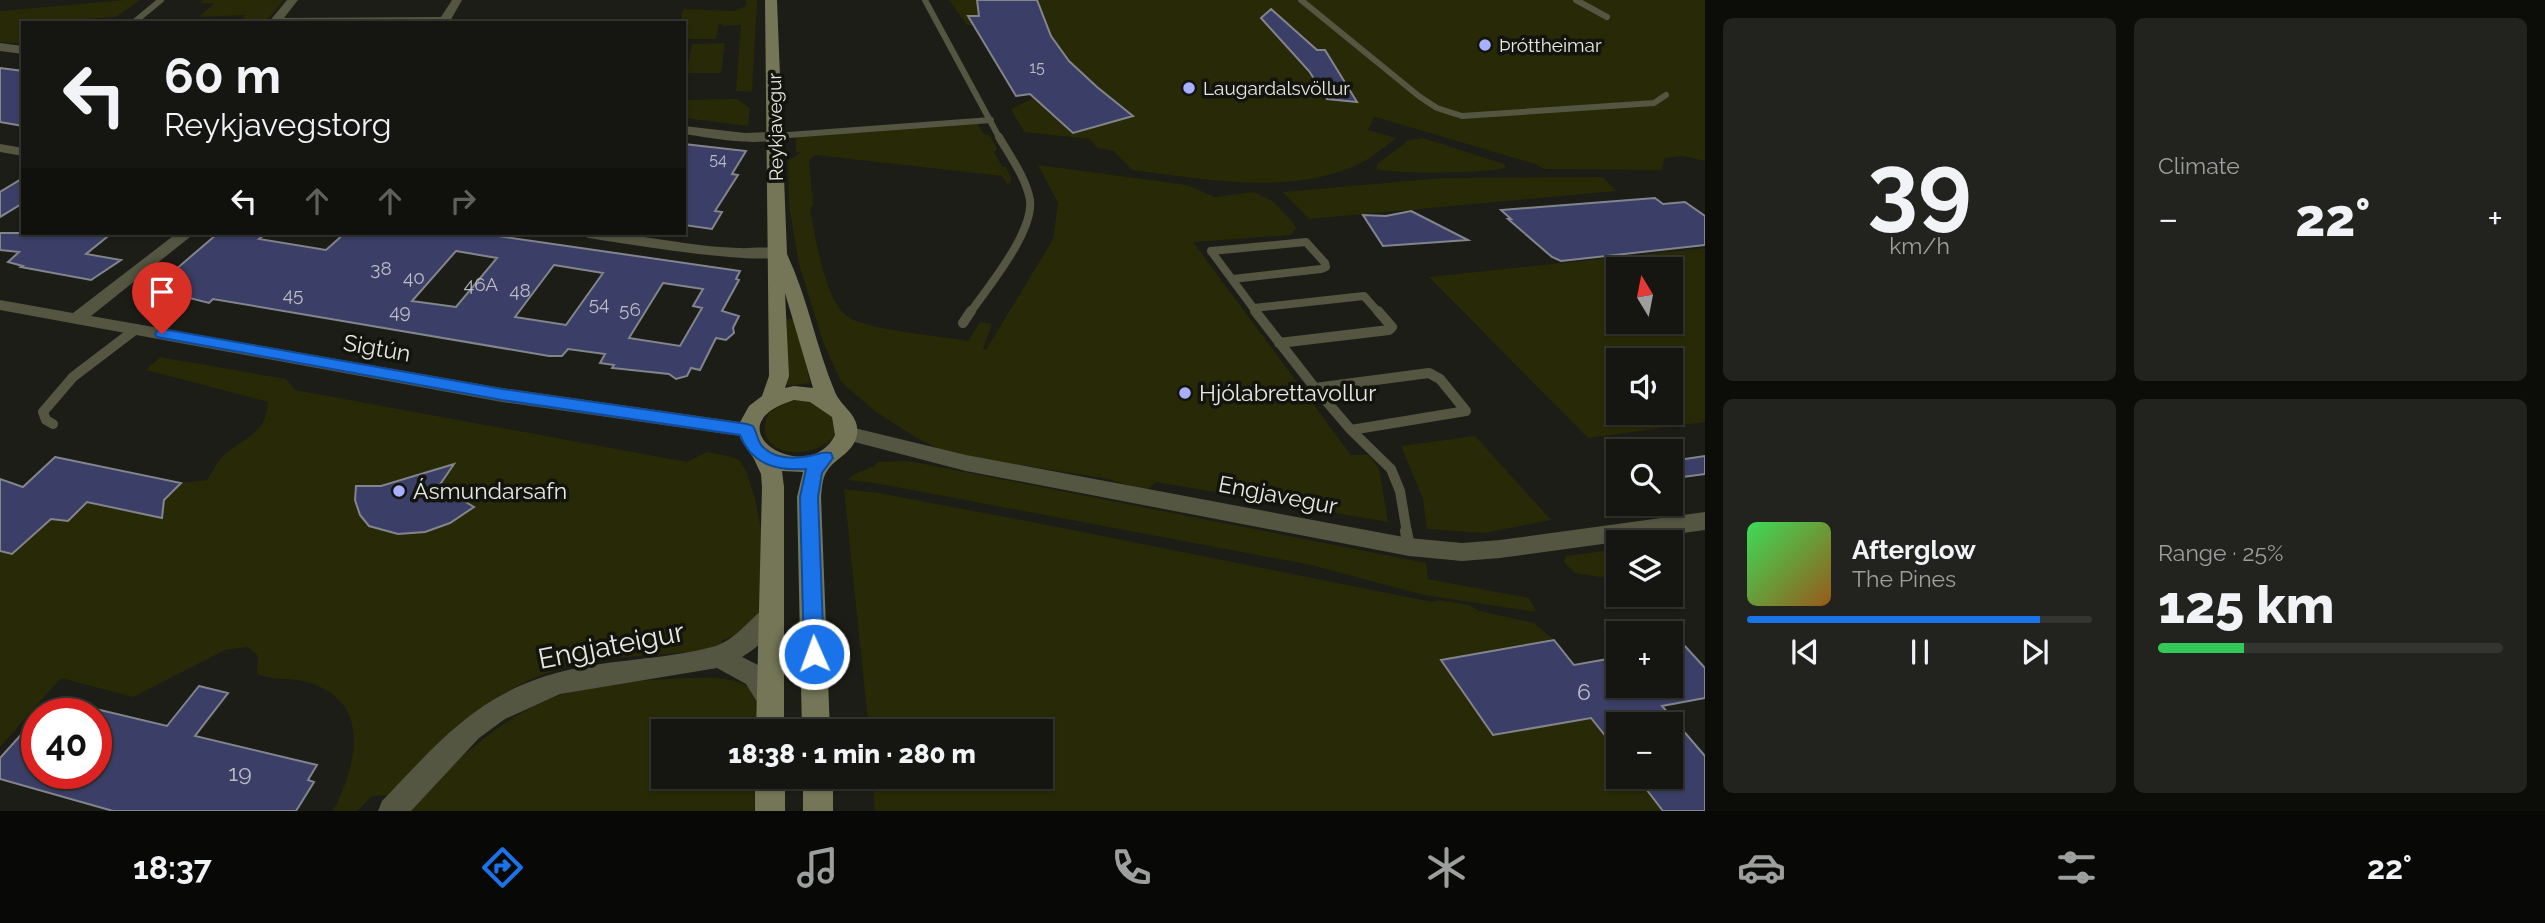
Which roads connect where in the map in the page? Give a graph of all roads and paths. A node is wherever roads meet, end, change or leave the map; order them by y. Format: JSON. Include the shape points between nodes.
{"nodes":[{"id":1,"x":162,"y":0,"type":"edge"},
{"id":2,"x":293,"y":0,"type":"edge"},
{"id":3,"x":457,"y":0,"type":"edge"},
{"id":4,"x":771,"y":0,"type":"edge"},
{"id":5,"x":925,"y":0,"type":"edge"},
{"id":6,"x":1301,"y":0,"type":"edge"},
{"id":7,"x":1576,"y":0,"type":"edge"},
{"id":8,"x":1607,"y":17,"type":"dead end"},
{"id":9,"x":136,"y":21,"type":"edge"},
{"id":10,"x":275,"y":21,"type":"edge"},
{"id":11,"x":444,"y":21,"type":"edge"},
{"id":12,"x":0,"y":47,"type":"edge"},
{"id":13,"x":21,"y":50,"type":"edge"},
{"id":14,"x":1666,"y":95,"type":"dead end"},
{"id":15,"x":990,"y":120,"type":"junction"},
{"id":16,"x":686,"y":130,"type":"edge"},
{"id":17,"x":775,"y":136,"type":"junction"},
{"id":18,"x":0,"y":148,"type":"edge"},
{"id":19,"x":21,"y":152,"type":"edge"},
{"id":20,"x":184,"y":235,"type":"edge"},
{"id":21,"x":602,"y":235,"type":"edge"},
{"id":22,"x":778,"y":254,"type":"junction"},
{"id":23,"x":1233,"y":279,"type":"junction"},
{"id":24,"x":0,"y":305,"type":"edge"},
{"id":25,"x":1254,"y":309,"type":"junction"},
{"id":26,"x":76,"y":319,"type":"junction"},
{"id":27,"x":963,"y":323,"type":"dead end"},
{"id":28,"x":136,"y":329,"type":"junction"},
{"id":29,"x":1279,"y":343,"type":"junction"},
{"id":30,"x":1314,"y":388,"type":"junction"},
{"id":31,"x":771,"y":399,"type":"junction"},
{"id":32,"x":828,"y":400,"type":"junction"},
{"id":33,"x":53,"y":424,"type":"dead end"},
{"id":34,"x":747,"y":430,"type":"junction"},
{"id":35,"x":1350,"y":430,"type":"junction"},
{"id":36,"x":846,"y":433,"type":"junction"},
{"id":37,"x":764,"y":456,"type":"junction"},
{"id":38,"x":825,"y":458,"type":"junction"},
{"id":39,"x":1705,"y":521,"type":"edge"},
{"id":40,"x":1409,"y":547,"type":"junction"},
{"id":41,"x":772,"y":615,"type":"junction"},
{"id":42,"x":719,"y":657,"type":"junction"},
{"id":43,"x":771,"y":702,"type":"junction"},
{"id":44,"x":771,"y":719,"type":"edge"},
{"id":45,"x":816,"y":719,"type":"edge"},
{"id":46,"x":771,"y":789,"type":"edge"},
{"id":47,"x":818,"y":789,"type":"edge"},
{"id":48,"x":391,"y":811,"type":"edge"},
{"id":49,"x":770,"y":811,"type":"edge"},
{"id":50,"x":818,"y":811,"type":"edge"}],
"edges":[{"from":1,"to":9,"type":"lane"},
{"from":2,"to":10,"type":"street"},
{"from":3,"to":11,"type":"street"},
{"from":4,"to":17,"type":"street","name":"Reykjavegur"},
{"from":5,"to":15,"type":"lane"},
{"from":6,"to":14,"type":"lane","via":[[1420,97],[1462,116],[1654,103]]},
{"from":7,"to":8,"type":"lane"},
{"from":12,"to":13,"type":"street"},
{"from":15,"to":17,"type":"lane"},
{"from":15,"to":27,"type":"lane","via":[[1028,191],[1030,212]]},
{"from":16,"to":17,"type":"street"},
{"from":17,"to":22,"type":"street","name":"Reykjavegur"},
{"from":18,"to":19,"type":"street"},
{"from":20,"to":26,"type":"street"},
{"from":21,"to":22,"type":"street","via":[[731,253]]},
{"from":22,"to":31,"type":"street","name":"Reykjavegur","via":[[779,376]]},
{"from":22,"to":32,"type":"street","name":"Reykjavegur","via":[[793,282]]},
{"from":23,"to":23,"type":"lane","via":[[1211,251],[1306,242],[1326,267]]},
{"from":23,"to":25,"type":"lane"},
{"from":24,"to":26,"type":"street","name":"Sigtún"},
{"from":25,"to":29,"type":"lane"},
{"from":25,"to":29,"type":"lane","via":[[1364,296],[1392,327]]},
{"from":26,"to":28,"type":"street","name":"Sigtún"},
{"from":28,"to":33,"type":"lane","via":[[49,402],[43,412]]},
{"from":28,"to":34,"type":"street","name":"Sigtún","via":[[502,395]]},
{"from":29,"to":30,"type":"lane"},
{"from":30,"to":35,"type":"lane"},
{"from":30,"to":35,"type":"lane","via":[[1434,373],[1466,411]]},
{"from":31,"to":32,"type":"street","via":[[806,393]]},
{"from":31,"to":34,"type":"street","via":[[754,412]]},
{"from":32,"to":36,"type":"street","via":[[844,415]]},
{"from":34,"to":37,"type":"street","via":[[752,445]]},
{"from":35,"to":40,"type":"lane","via":[[1391,469],[1400,491]]},
{"from":36,"to":38,"type":"street"},
{"from":36,"to":40,"type":"street","name":"Engjavegur","via":[[966,463]]},
{"from":37,"to":38,"type":"street","via":[[787,464]]},
{"from":37,"to":41,"type":"street","via":[[773,487]]},
{"from":38,"to":45,"type":"street","via":[[814,471],[809,497]]},
{"from":39,"to":40,"type":"street","name":"Engjavegur","via":[[1500,549],[1462,552]]},
{"from":41,"to":42,"type":"street","name":"Engjateigur","via":[[752,638]]},
{"from":41,"to":43,"type":"street"},
{"from":42,"to":43,"type":"street","name":"Engjateigur","via":[[755,676]]},
{"from":42,"to":48,"type":"street","name":"Engjateigur","via":[[561,683],[521,697],[470,729]]},
{"from":43,"to":44,"type":"street"},
{"from":46,"to":49,"type":"street"},
{"from":47,"to":50,"type":"street"}]}
